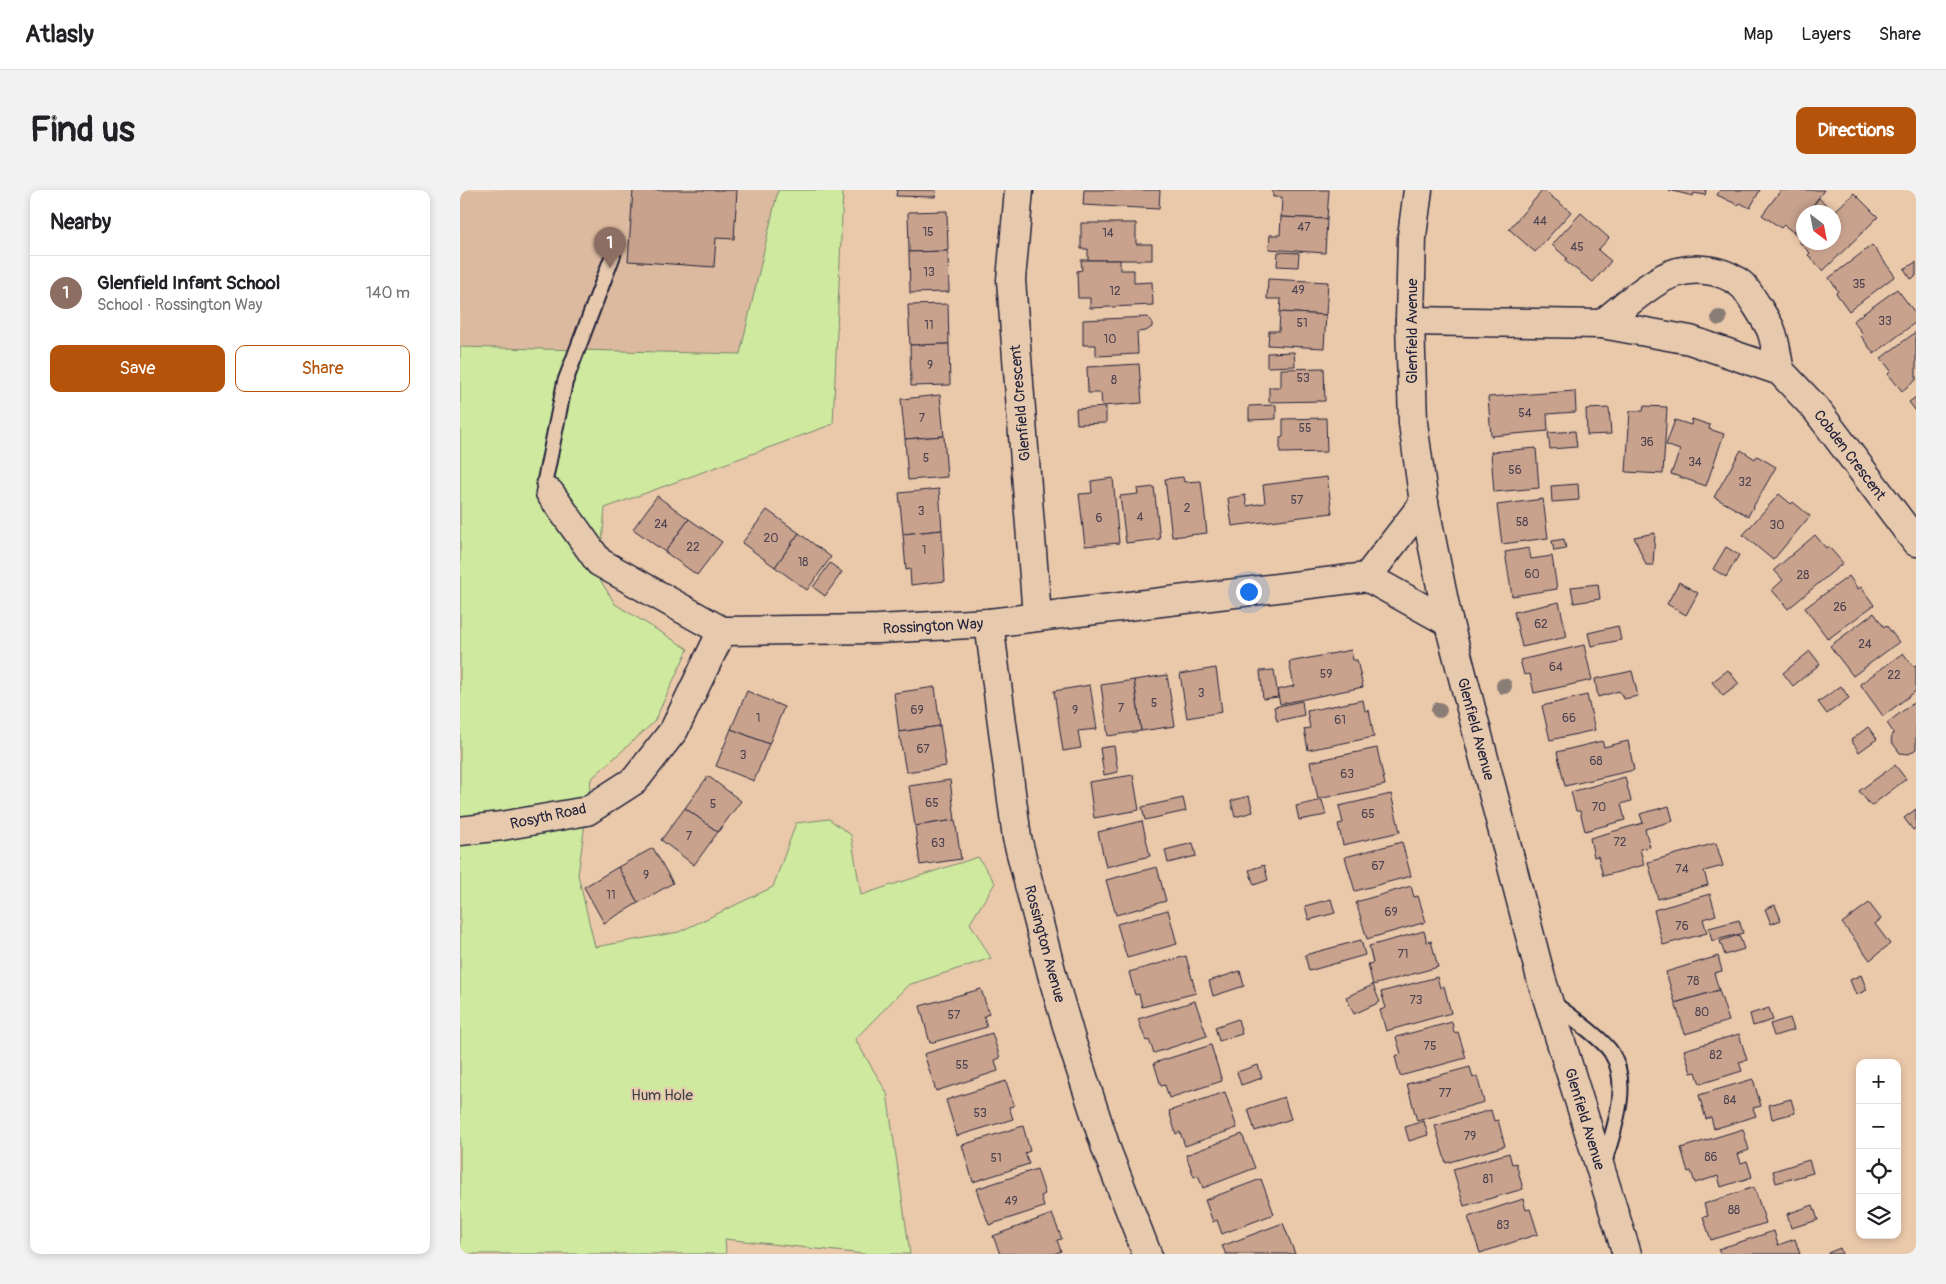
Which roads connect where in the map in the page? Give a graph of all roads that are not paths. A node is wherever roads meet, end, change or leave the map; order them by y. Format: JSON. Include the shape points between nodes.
{"nodes":[{"id":1,"x":1019,"y":190,"type":"edge"},
{"id":2,"x":1418,"y":190,"type":"edge"},
{"id":3,"x":613,"y":255,"type":"dead end"},
{"id":4,"x":1410,"y":321,"type":"junction"},
{"id":5,"x":1602,"y":324,"type":"junction"},
{"id":6,"x":1780,"y":371,"type":"junction"},
{"id":7,"x":550,"y":493,"type":"joint"},
{"id":8,"x":1424,"y":503,"type":"junction"},
{"id":9,"x":1916,"y":542,"type":"edge"},
{"id":10,"x":1367,"y":577,"type":"junction"},
{"id":11,"x":1037,"y":616,"type":"junction"},
{"id":12,"x":1448,"y":622,"type":"junction"},
{"id":13,"x":990,"y":623,"type":"junction"},
{"id":14,"x":722,"y":631,"type":"junction"},
{"id":15,"x":460,"y":831,"type":"edge"},
{"id":16,"x":1547,"y":998,"type":"junction"},
{"id":17,"x":1601,"y":1172,"type":"junction"},
{"id":18,"x":1146,"y":1254,"type":"edge"},
{"id":19,"x":1627,"y":1254,"type":"edge"}],
"edges":[{"from":1,"to":11,"type":"street","name":"Glenfield Crescent","via":[[1011,280]]},
{"from":2,"to":4,"type":"street","name":"Glenfield Avenue","via":[[1412,236]]},
{"from":3,"to":7,"type":"lane","via":[[565,382],[544,485]]},
{"from":4,"to":5,"type":"street","name":"Cobden Crescent"},
{"from":4,"to":8,"type":"street","name":"Glenfield Avenue","via":[[1414,423]]},
{"from":5,"to":6,"type":"street","name":"Cobden Crescent","via":[[1690,340]]},
{"from":5,"to":6,"type":"street","name":"Cobden Crescent","via":[[1664,277],[1686,269],[1707,270],[1743,285],[1771,330]]},
{"from":6,"to":9,"type":"street","name":"Cobden Crescent","via":[[1824,420]]},
{"from":7,"to":14,"type":"street","via":[[599,562]]},
{"from":8,"to":10,"type":"street"},
{"from":8,"to":12,"type":"street","name":"Glenfield Avenue"},
{"from":10,"to":11,"type":"street","name":"Rossington Way"},
{"from":10,"to":12,"type":"street"},
{"from":11,"to":13,"type":"street","name":"Rossington Way"},
{"from":12,"to":16,"type":"street","name":"Glenfield Avenue"},
{"from":13,"to":14,"type":"street","name":"Rossington Way","via":[[878,629]]},
{"from":13,"to":18,"type":"street","name":"Rossington Avenue","via":[[1017,838],[1072,1043],[1107,1151]]},
{"from":14,"to":15,"type":"street","name":"Rosyth Road","via":[[674,730],[636,780],[587,811]]},
{"from":16,"to":17,"type":"street","name":"Glenfield Avenue"},
{"from":16,"to":17,"type":"lane","via":[[1611,1051],[1620,1075],[1619,1106]]},
{"from":17,"to":19,"type":"street","name":"Glenfield Avenue"}]}
